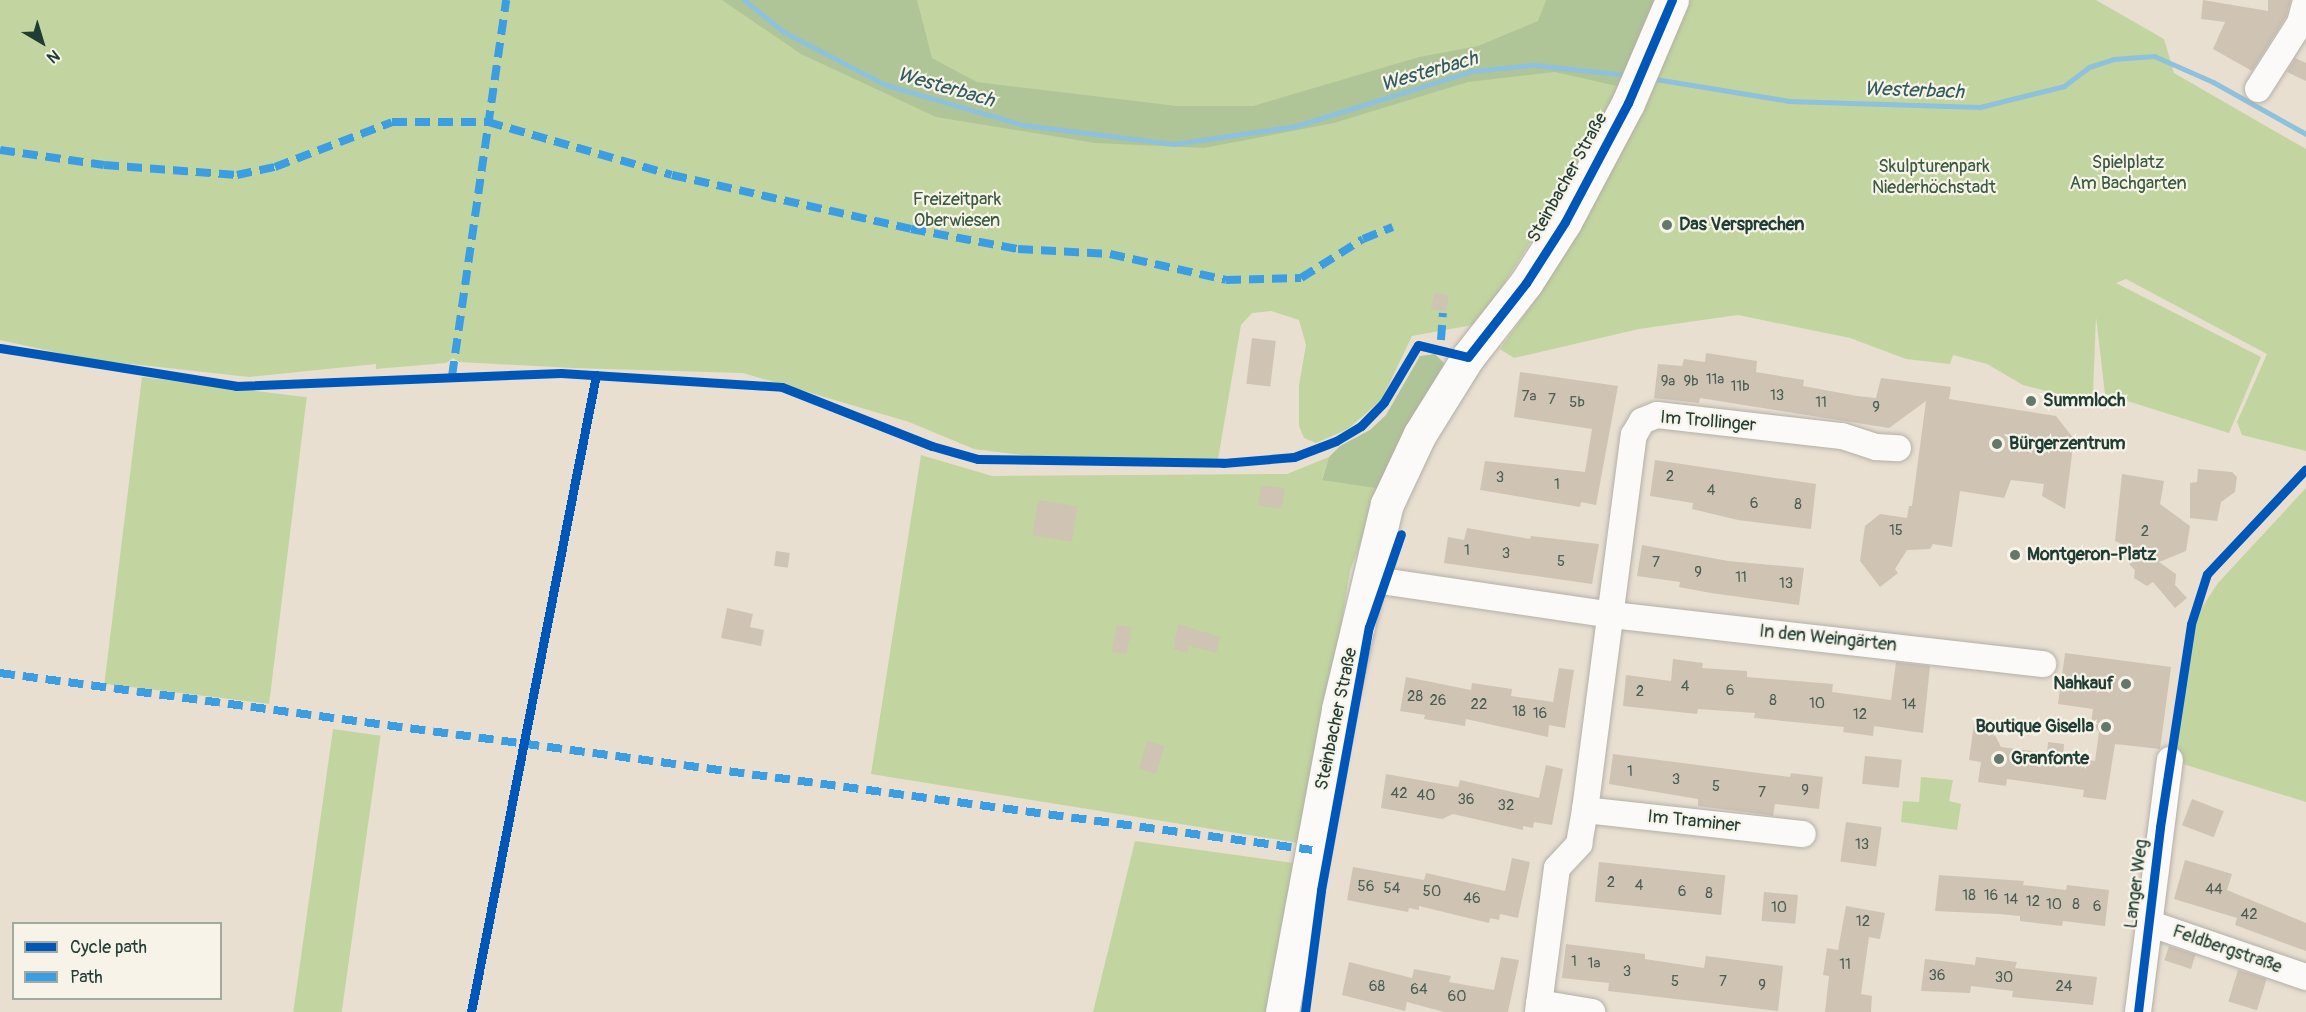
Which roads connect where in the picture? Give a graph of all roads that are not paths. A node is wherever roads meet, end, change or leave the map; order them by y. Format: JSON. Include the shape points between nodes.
{"nodes":[{"id":1,"x":1672,"y":0,"type":"edge"},
{"id":2,"x":2306,"y":2,"type":"edge"},
{"id":3,"x":2258,"y":89,"type":"dead end"},
{"id":4,"x":1898,"y":448,"type":"dead end"},
{"id":5,"x":1368,"y":579,"type":"junction"},
{"id":6,"x":1612,"y":615,"type":"junction"},
{"id":7,"x":2043,"y":664,"type":"dead end"},
{"id":8,"x":2170,"y":760,"type":"dead end"},
{"id":9,"x":1585,"y":810,"type":"junction"},
{"id":10,"x":1803,"y":834,"type":"dead end"},
{"id":11,"x":2148,"y":923,"type":"junction"},
{"id":12,"x":2306,"y":977,"type":"edge"},
{"id":13,"x":1539,"y":1008,"type":"edge"},
{"id":14,"x":1282,"y":1012,"type":"edge"},
{"id":15,"x":1592,"y":1012,"type":"edge"},
{"id":16,"x":2138,"y":1012,"type":"edge"}],
"edges":[{"from":1,"to":5,"type":"main road","name":"Steinbacher Straße","via":[[1639,77],[1565,222],[1526,283],[1468,357],[1420,434],[1387,504]]},
{"from":2,"to":3,"type":"street","via":[[2300,23]]},
{"from":4,"to":6,"type":"street","name":"Im Trollinger","via":[[1876,447],[1842,436],[1657,415],[1642,420],[1634,435]]},
{"from":5,"to":6,"type":"street","name":"In den Weingärten"},
{"from":5,"to":14,"type":"main road","name":"Steinbacher Straße","via":[[1338,710]]},
{"from":6,"to":7,"type":"street","name":"In den Weingärten"},
{"from":6,"to":9,"type":"street"},
{"from":8,"to":11,"type":"street","name":"Langer Weg"},
{"from":9,"to":10,"type":"street","name":"Im Traminer"},
{"from":9,"to":13,"type":"street","via":[[1579,844],[1557,868]]},
{"from":11,"to":12,"type":"street","name":"Feldbergstraße"},
{"from":11,"to":16,"type":"street","name":"Langer Weg"},
{"from":13,"to":15,"type":"street"}]}
